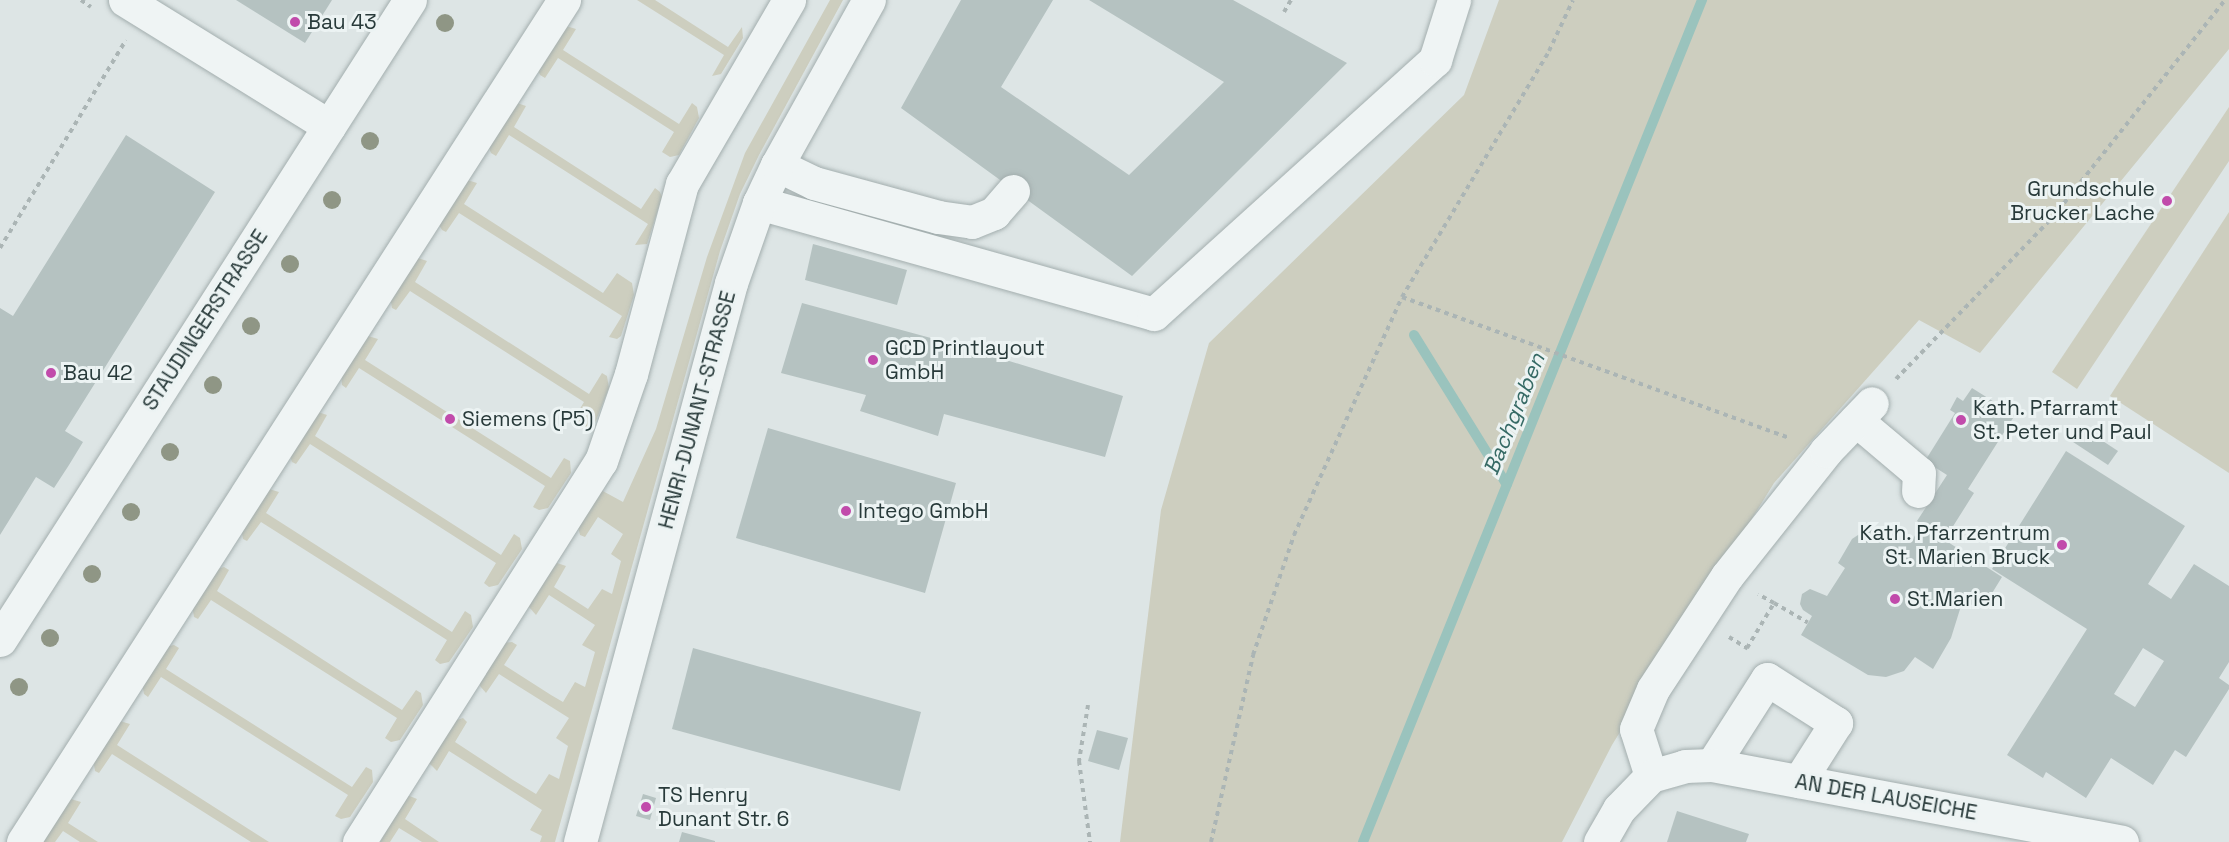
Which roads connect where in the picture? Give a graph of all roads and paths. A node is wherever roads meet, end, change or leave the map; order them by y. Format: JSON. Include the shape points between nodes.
{"nodes":[{"id":1,"x":126,"y":0,"type":"edge"},
{"id":2,"x":410,"y":0,"type":"edge"},
{"id":3,"x":564,"y":0,"type":"edge"},
{"id":4,"x":789,"y":0,"type":"edge"},
{"id":5,"x":869,"y":0,"type":"edge"},
{"id":6,"x":1291,"y":0,"type":"edge"},
{"id":7,"x":1454,"y":0,"type":"edge"},
{"id":8,"x":1573,"y":0,"type":"edge"},
{"id":9,"x":2225,"y":0,"type":"edge"},
{"id":10,"x":1284,"y":12,"type":"dead end"},
{"id":11,"x":131,"y":32,"type":"dead end"},
{"id":12,"x":329,"y":126,"type":"junction"},
{"id":13,"x":777,"y":165,"type":"junction"},
{"id":14,"x":1013,"y":191,"type":"dead end"},
{"id":15,"x":759,"y":202,"type":"junction"},
{"id":16,"x":0,"y":248,"type":"edge"},
{"id":17,"x":1402,"y":297,"type":"junction"},
{"id":18,"x":1864,"y":412,"type":"junction"},
{"id":19,"x":1826,"y":451,"type":"junction"},
{"id":20,"x":1918,"y":491,"type":"dead end"},
{"id":21,"x":1751,"y":590,"type":"dead end"},
{"id":22,"x":1774,"y":603,"type":"junction"},
{"id":23,"x":1700,"y":618,"type":"junction"},
{"id":24,"x":1808,"y":623,"type":"dead end"},
{"id":25,"x":0,"y":640,"type":"edge"},
{"id":26,"x":1747,"y":649,"type":"junction"},
{"id":27,"x":1767,"y":679,"type":"junction"},
{"id":28,"x":1088,"y":705,"type":"dead end"},
{"id":29,"x":1712,"y":765,"type":"junction"},
{"id":30,"x":1651,"y":776,"type":"junction"},
{"id":31,"x":1799,"y":781,"type":"junction"},
{"id":32,"x":2013,"y":831,"type":"edge"},
{"id":33,"x":23,"y":842,"type":"edge"},
{"id":34,"x":359,"y":842,"type":"edge"},
{"id":35,"x":580,"y":842,"type":"edge"},
{"id":36,"x":1090,"y":842,"type":"edge"},
{"id":37,"x":1211,"y":842,"type":"edge"},
{"id":38,"x":1600,"y":842,"type":"edge"},
{"id":39,"x":2122,"y":842,"type":"edge"}],
"edges":[{"from":1,"to":12,"type":"street"},
{"from":2,"to":12,"type":"street","name":"STAUDINGERSTRASSE"},
{"from":3,"to":33,"type":"street"},
{"from":4,"to":34,"type":"street","via":[[682,184],[631,374],[601,461]]},
{"from":5,"to":13,"type":"street","name":"HENRI-DUNANT-STRASSE"},
{"from":6,"to":10,"type":"path"},
{"from":7,"to":15,"type":"street","via":[[1435,60],[1154,314]]},
{"from":8,"to":17,"type":"path","via":[[1550,51]]},
{"from":9,"to":18,"type":"path","via":[[2053,217]]},
{"from":11,"to":16,"type":"path"},
{"from":12,"to":25,"type":"street","name":"STAUDINGERSTRASSE"},
{"from":13,"to":14,"type":"street","via":[[814,183],[938,217],[972,222],[994,213]]},
{"from":13,"to":15,"type":"street","name":"HENRI-DUNANT-STRASSE"},
{"from":15,"to":35,"type":"street","name":"HENRI-DUNANT-STRASSE","via":[[731,283]]},
{"from":17,"to":19,"type":"path"},
{"from":17,"to":37,"type":"path","via":[[1294,536],[1253,656]]},
{"from":18,"to":19,"type":"street"},
{"from":18,"to":20,"type":"street","via":[[1919,473]]},
{"from":19,"to":23,"type":"street","via":[[1727,576]]},
{"from":21,"to":22,"type":"path"},
{"from":22,"to":24,"type":"path"},
{"from":22,"to":26,"type":"path"},
{"from":23,"to":26,"type":"path"},
{"from":23,"to":30,"type":"street","via":[[1653,689],[1636,729]]},
{"from":26,"to":27,"type":"path","via":[[1756,654]]},
{"from":27,"to":29,"type":"street"},
{"from":27,"to":31,"type":"street","via":[[1836,723]]},
{"from":28,"to":36,"type":"path","via":[[1079,761]]},
{"from":29,"to":30,"type":"street","name":"AN DER LAUSEICHE","via":[[1685,766]]},
{"from":29,"to":31,"type":"street","name":"AN DER LAUSEICHE"},
{"from":30,"to":38,"type":"street","via":[[1619,809]]},
{"from":31,"to":32,"type":"street","name":"AN DER LAUSEICHE"},
{"from":32,"to":39,"type":"street","name":"AN DER LAUSEICHE"}]}
